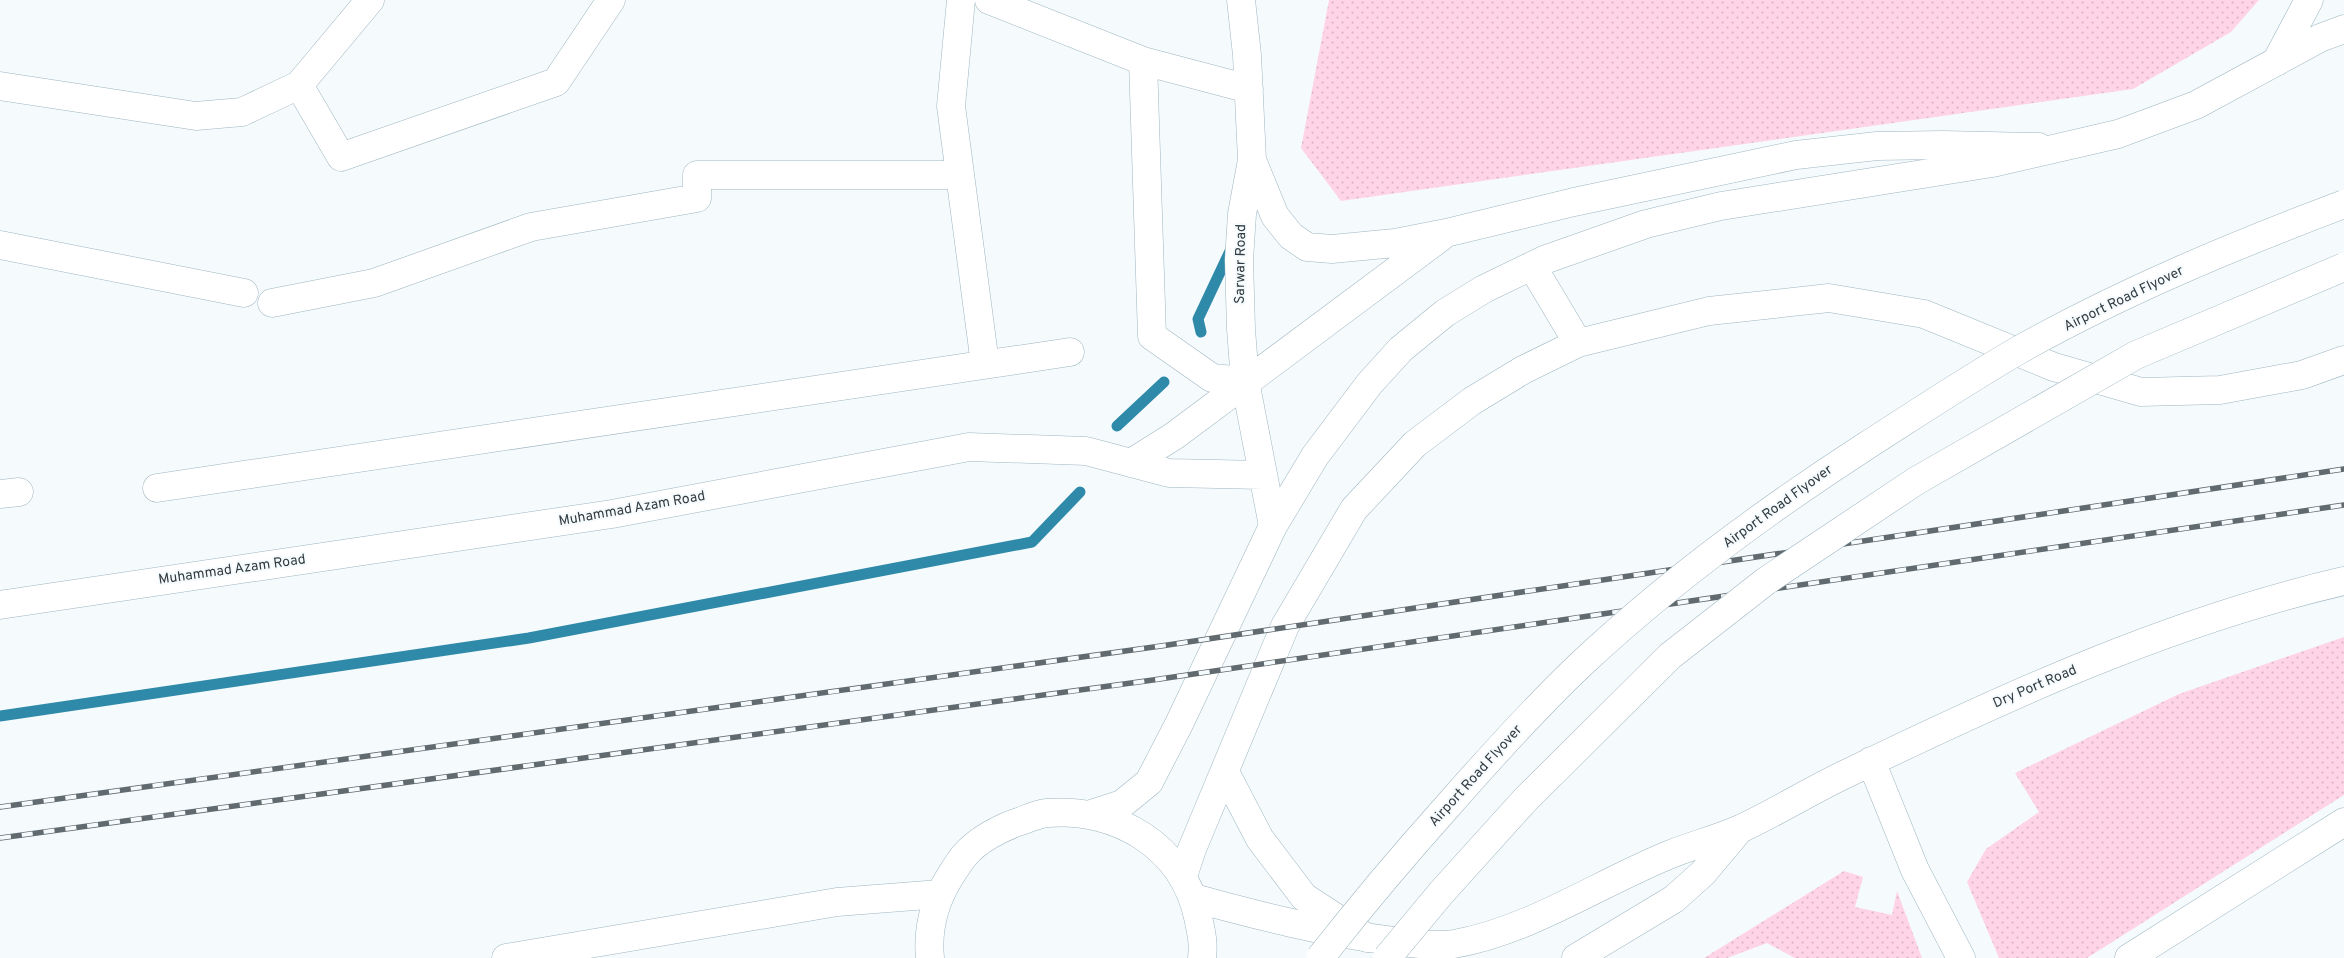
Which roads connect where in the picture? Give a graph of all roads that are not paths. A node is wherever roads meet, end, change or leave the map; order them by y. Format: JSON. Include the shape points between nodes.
{"nodes":[{"id":1,"x":370,"y":0,"type":"edge"},
{"id":2,"x":611,"y":0,"type":"edge"},
{"id":3,"x":961,"y":0,"type":"edge"},
{"id":4,"x":989,"y":0,"type":"edge"},
{"id":5,"x":1241,"y":0,"type":"edge"},
{"id":6,"x":2309,"y":0,"type":"edge"},
{"id":7,"x":2344,"y":29,"type":"edge"},
{"id":8,"x":1144,"y":61,"type":"junction"},
{"id":9,"x":2276,"y":62,"type":"junction"},
{"id":10,"x":299,"y":85,"type":"junction"},
{"id":11,"x":0,"y":86,"type":"edge"},
{"id":12,"x":1249,"y":89,"type":"junction"},
{"id":13,"x":2062,"y":148,"type":"junction"},
{"id":14,"x":1252,"y":160,"type":"junction"},
{"id":15,"x":959,"y":175,"type":"junction"},
{"id":16,"x":2344,"y":204,"type":"edge"},
{"id":17,"x":1446,"y":233,"type":"junction"},
{"id":18,"x":0,"y":245,"type":"edge"},
{"id":19,"x":1532,"y":266,"type":"junction"},
{"id":20,"x":2344,"y":267,"type":"edge"},
{"id":21,"x":244,"y":293,"type":"dead end"},
{"id":22,"x":272,"y":303,"type":"dead end"},
{"id":23,"x":2344,"y":342,"type":"edge"},
{"id":24,"x":1578,"y":343,"type":"junction"},
{"id":25,"x":1070,"y":352,"type":"dead end"},
{"id":26,"x":2344,"y":360,"type":"edge"},
{"id":27,"x":985,"y":364,"type":"junction"},
{"id":28,"x":2302,"y":375,"type":"junction"},
{"id":29,"x":1245,"y":381,"type":"junction"},
{"id":30,"x":1131,"y":463,"type":"junction"},
{"id":31,"x":1263,"y":475,"type":"junction"},
{"id":32,"x":157,"y":488,"type":"dead end"},
{"id":33,"x":1274,"y":526,"type":"junction"},
{"id":34,"x":2344,"y":581,"type":"edge"},
{"id":35,"x":0,"y":605,"type":"edge"},
{"id":36,"x":1871,"y":761,"type":"junction"},
{"id":37,"x":1225,"y":772,"type":"junction"},
{"id":38,"x":1092,"y":814,"type":"junction"},
{"id":39,"x":2344,"y":822,"type":"edge"},
{"id":40,"x":1740,"y":829,"type":"junction"},
{"id":41,"x":1188,"y":887,"type":"junction"},
{"id":42,"x":940,"y":894,"type":"junction"},
{"id":43,"x":1367,"y":938,"type":"junction"},
{"id":44,"x":506,"y":958,"type":"edge"},
{"id":45,"x":930,"y":958,"type":"edge"},
{"id":46,"x":1202,"y":958,"type":"edge"},
{"id":47,"x":1320,"y":958,"type":"edge"},
{"id":48,"x":1387,"y":958,"type":"edge"},
{"id":49,"x":1576,"y":958,"type":"edge"},
{"id":50,"x":1961,"y":958,"type":"edge"},
{"id":51,"x":2129,"y":958,"type":"edge"}],
"edges":[{"from":1,"to":10,"type":"main road"},
{"from":2,"to":10,"type":"main road","via":[[556,82],[342,157]]},
{"from":3,"to":15,"type":"main road","via":[[951,106]]},
{"from":4,"to":8,"type":"main road"},
{"from":5,"to":12,"type":"main road","name":"Sarwar Road"},
{"from":6,"to":9,"type":"main road"},
{"from":7,"to":9,"type":"main road"},
{"from":8,"to":12,"type":"main road"},
{"from":8,"to":29,"type":"main road","via":[[1152,336],[1212,378]]},
{"from":9,"to":13,"type":"main road","via":[[2196,105],[2118,134]]},
{"from":10,"to":11,"type":"main road","via":[[242,112],[196,116]]},
{"from":12,"to":14,"type":"main road","name":"Sarwar Road"},
{"from":13,"to":17,"type":"main road","via":[[1886,146],[1796,155]]},
{"from":13,"to":19,"type":"main road","via":[[1992,163],[1721,206],[1646,224]]},
{"from":14,"to":17,"type":"main road","via":[[1274,216],[1291,236],[1307,247],[1332,249],[1395,243]]},
{"from":14,"to":29,"type":"main road","name":"Sarwar Road","via":[[1242,214],[1239,260]]},
{"from":15,"to":22,"type":"main road","via":[[697,175],[697,198],[531,227],[374,283]]},
{"from":15,"to":27,"type":"main road"},
{"from":16,"to":47,"type":"main road","name":"Airport Road Flyover","bridge":true,"via":[[2229,249],[2134,292],[2030,345],[1926,406],[1804,485],[1653,602],[1578,667],[1494,754],[1408,851]]},
{"from":17,"to":29,"type":"main road"},
{"from":18,"to":21,"type":"main road"},
{"from":19,"to":24,"type":"main road"},
{"from":19,"to":33,"type":"main road","via":[[1484,289],[1445,313],[1401,349],[1370,383],[1315,456]]},
{"from":20,"to":48,"type":"main road","bridge":true,"via":[[2136,355],[1916,481],[1766,581],[1670,656],[1526,798]]},
{"from":23,"to":28,"type":"main road"},
{"from":24,"to":28,"type":"main road","via":[[1709,311],[1830,298],[1924,314],[2054,367],[2141,392],[2220,390]]},
{"from":24,"to":37,"type":"main road","via":[[1523,370],[1472,401],[1416,444],[1354,509],[1285,626]]},
{"from":25,"to":27,"type":"main road"},
{"from":26,"to":28,"type":"main road"},
{"from":27,"to":32,"type":"main road"},
{"from":29,"to":30,"type":"main road","via":[[1174,436]]},
{"from":29,"to":31,"type":"main road","name":"Sarwar Road"},
{"from":30,"to":31,"type":"main road","name":"Muhammad Azam Road","via":[[1170,474]]},
{"from":30,"to":35,"type":"main road","name":"Muhammad Azam Road","via":[[1086,451],[969,447],[612,514]]},
{"from":31,"to":33,"type":"main road","name":"Sarwar Road"},
{"from":33,"to":38,"type":"main road","via":[[1149,782],[1122,804]]},
{"from":34,"to":36,"type":"main road","name":"Dry Port Road","via":[[2279,596],[2179,628],[2054,677]]},
{"from":36,"to":40,"type":"main road","name":"Dry Port Road"},
{"from":36,"to":50,"type":"main road","via":[[1915,870]]},
{"from":37,"to":41,"type":"main road","via":[[1192,849]]},
{"from":37,"to":43,"type":"main road","via":[[1260,839],[1304,897]]},
{"from":38,"to":41,"type":"main road","via":[[1127,826],[1158,848]]},
{"from":38,"to":42,"type":"main road","via":[[1046,814],[1002,827],[964,855]]},
{"from":39,"to":51,"type":"main road"},
{"from":40,"to":43,"type":"main road","via":[[1671,854],[1497,933],[1451,945]]},
{"from":40,"to":49,"type":"main road","via":[[1703,873],[1674,899]]},
{"from":41,"to":43,"type":"main road","via":[[1248,913]]},
{"from":41,"to":46,"type":"main road","via":[[1204,944]]},
{"from":42,"to":44,"type":"main road","via":[[837,902]]},
{"from":42,"to":45,"type":"main road","via":[[928,938]]}]}
